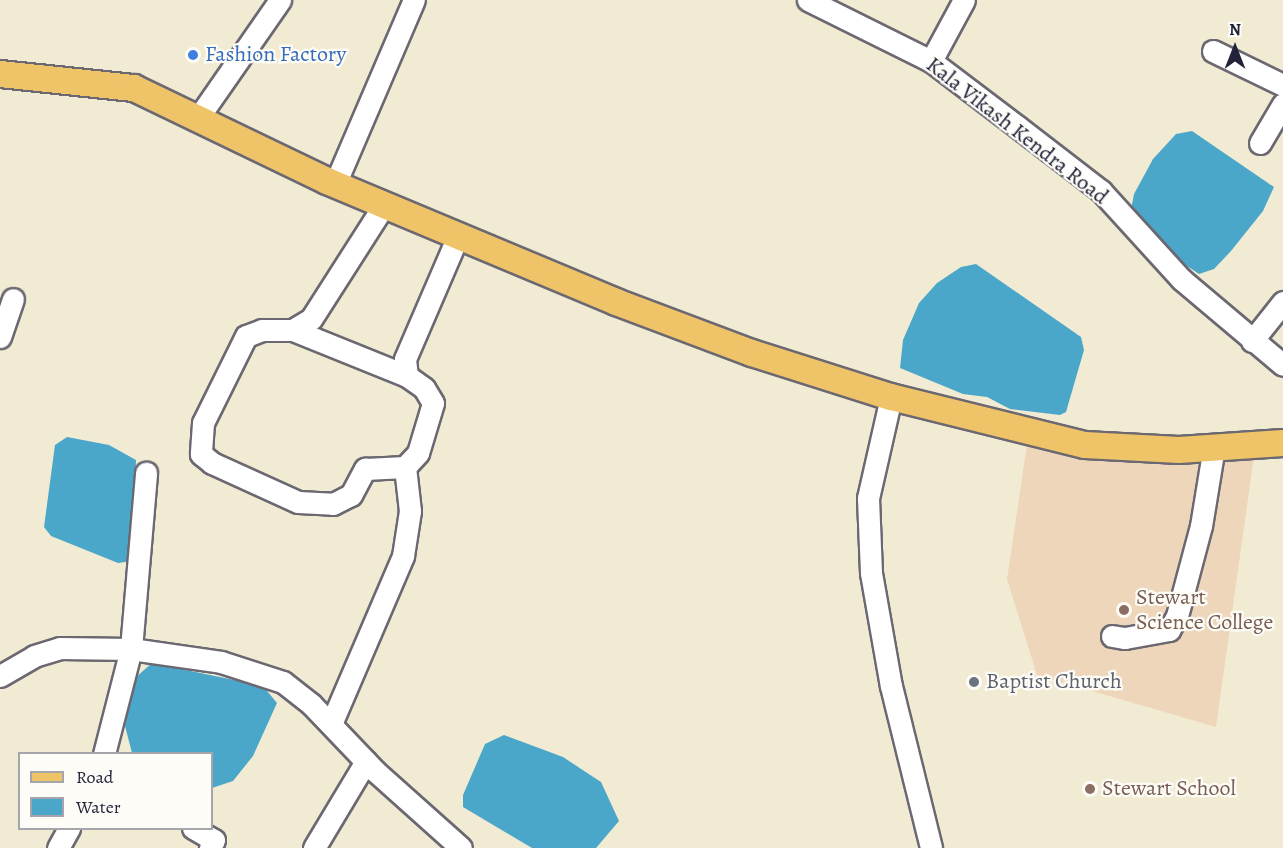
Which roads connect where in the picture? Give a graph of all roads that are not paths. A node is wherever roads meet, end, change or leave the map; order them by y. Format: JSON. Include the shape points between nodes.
{"nodes":[{"id":1,"x":280,"y":0,"type":"edge"},
{"id":2,"x":414,"y":0,"type":"edge"},
{"id":3,"x":808,"y":0,"type":"edge"},
{"id":4,"x":964,"y":0,"type":"edge"},
{"id":5,"x":1213,"y":51,"type":"dead end"},
{"id":6,"x":931,"y":62,"type":"junction"},
{"id":7,"x":0,"y":75,"type":"edge"},
{"id":8,"x":1283,"y":85,"type":"edge"},
{"id":9,"x":1283,"y":104,"type":"edge"},
{"id":10,"x":198,"y":118,"type":"junction"},
{"id":11,"x":1260,"y":143,"type":"dead end"},
{"id":12,"x":335,"y":184,"type":"junction"},
{"id":13,"x":384,"y":205,"type":"junction"},
{"id":14,"x":458,"y":236,"type":"junction"},
{"id":15,"x":13,"y":298,"type":"dead end"},
{"id":16,"x":1283,"y":302,"type":"edge"},
{"id":17,"x":293,"y":330,"type":"junction"},
{"id":18,"x":0,"y":337,"type":"edge"},
{"id":19,"x":1252,"y":341,"type":"junction"},
{"id":20,"x":1283,"y":365,"type":"edge"},
{"id":21,"x":407,"y":376,"type":"junction"},
{"id":22,"x":891,"y":397,"type":"junction"},
{"id":23,"x":1283,"y":443,"type":"edge"},
{"id":24,"x":1214,"y":447,"type":"junction"},
{"id":25,"x":405,"y":467,"type":"junction"},
{"id":26,"x":146,"y":473,"type":"dead end"},
{"id":27,"x":1112,"y":636,"type":"dead end"},
{"id":28,"x":131,"y":649,"type":"junction"},
{"id":29,"x":0,"y":676,"type":"edge"},
{"id":30,"x":331,"y":724,"type":"junction"},
{"id":31,"x":104,"y":752,"type":"edge"},
{"id":32,"x":366,"y":761,"type":"junction"},
{"id":33,"x":68,"y":830,"type":"edge"},
{"id":34,"x":196,"y":830,"type":"edge"},
{"id":35,"x":218,"y":845,"type":"edge"},
{"id":36,"x":58,"y":848,"type":"edge"},
{"id":37,"x":314,"y":848,"type":"edge"},
{"id":38,"x":461,"y":848,"type":"edge"},
{"id":39,"x":931,"y":848,"type":"edge"}],
"edges":[{"from":1,"to":10,"type":"street"},
{"from":2,"to":12,"type":"street"},
{"from":3,"to":6,"type":"street","name":"Kala Vikash Kendra Road"},
{"from":4,"to":6,"type":"street"},
{"from":5,"to":8,"type":"street"},
{"from":6,"to":19,"type":"street","name":"Kala Vikash Kendra Road","via":[[1101,191],[1181,279]]},
{"from":7,"to":10,"type":"main road","via":[[134,88]]},
{"from":9,"to":11,"type":"street"},
{"from":10,"to":12,"type":"main road"},
{"from":12,"to":13,"type":"main road"},
{"from":13,"to":14,"type":"main road"},
{"from":13,"to":17,"type":"street","via":[[311,319]]},
{"from":14,"to":21,"type":"street","via":[[405,359]]},
{"from":14,"to":22,"type":"main road","via":[[721,342]]},
{"from":15,"to":18,"type":"street"},
{"from":16,"to":19,"type":"street"},
{"from":17,"to":21,"type":"street"},
{"from":17,"to":25,"type":"street","via":[[262,330],[246,336],[203,423],[201,454],[236,476],[298,502],[333,504],[351,495],[365,468]]},
{"from":19,"to":20,"type":"street","name":"Kala Vikash Kendra Road"},
{"from":21,"to":25,"type":"street","via":[[424,388],[432,403],[418,453]]},
{"from":22,"to":24,"type":"main road","via":[[1085,445],[1179,450]]},
{"from":22,"to":39,"type":"street","via":[[868,498],[871,573],[891,686]]},
{"from":23,"to":24,"type":"main road"},
{"from":24,"to":27,"type":"street","via":[[1201,526],[1177,616],[1169,630],[1125,638]]},
{"from":25,"to":30,"type":"street","via":[[411,511],[403,556]]},
{"from":26,"to":28,"type":"street"},
{"from":28,"to":29,"type":"street","via":[[60,648],[33,656]]},
{"from":28,"to":30,"type":"street","via":[[220,662],[283,682]]},
{"from":28,"to":31,"type":"street"},
{"from":30,"to":32,"type":"street"},
{"from":32,"to":37,"type":"street"},
{"from":32,"to":38,"type":"street"},
{"from":33,"to":36,"type":"street"},
{"from":34,"to":35,"type":"street"}]}
